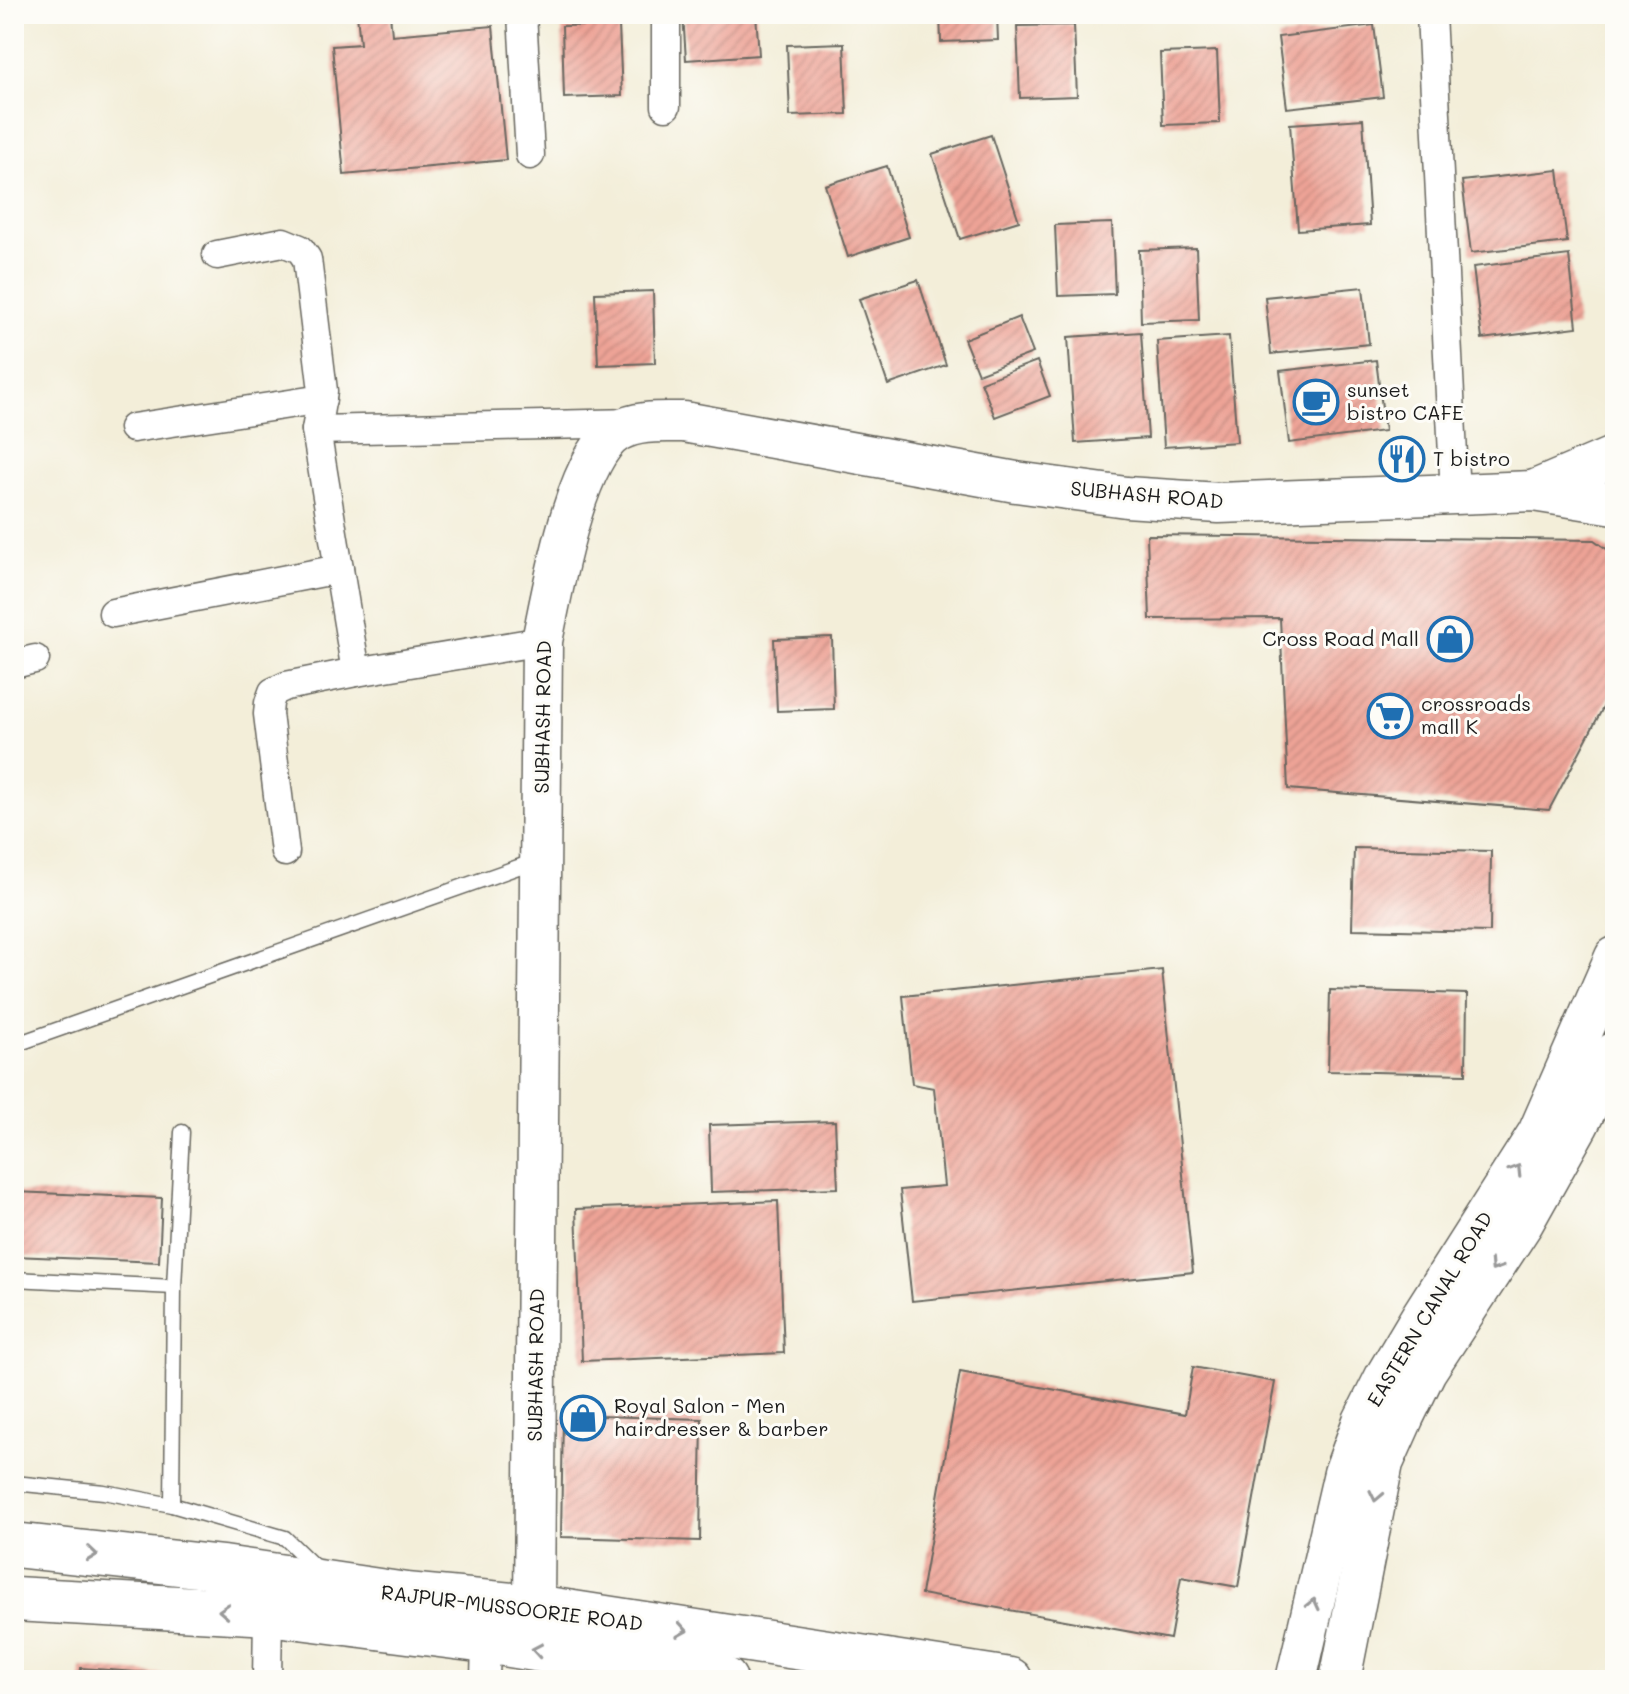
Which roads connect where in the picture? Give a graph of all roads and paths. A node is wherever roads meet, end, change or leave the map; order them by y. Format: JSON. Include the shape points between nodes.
{"nodes":[{"id":1,"x":522,"y":14,"type":"edge"},
{"id":2,"x":666,"y":14,"type":"edge"},
{"id":3,"x":1431,"y":14,"type":"edge"},
{"id":4,"x":666,"y":106,"type":"dead end"},
{"id":5,"x":530,"y":155,"type":"dead end"},
{"id":6,"x":217,"y":255,"type":"dead end"},
{"id":7,"x":322,"y":399,"type":"junction"},
{"id":8,"x":656,"y":422,"type":"junction"},
{"id":9,"x":133,"y":428,"type":"dead end"},
{"id":10,"x":316,"y":430,"type":"junction"},
{"id":11,"x":1615,"y":456,"type":"edge"},
{"id":12,"x":1533,"y":491,"type":"junction"},
{"id":13,"x":1455,"y":495,"type":"junction"},
{"id":14,"x":1615,"y":504,"type":"edge"},
{"id":15,"x":339,"y":569,"type":"junction"},
{"id":16,"x":113,"y":613,"type":"dead end"},
{"id":17,"x":542,"y":641,"type":"junction"},
{"id":18,"x":356,"y":672,"type":"junction"},
{"id":19,"x":285,"y":852,"type":"dead end"},
{"id":20,"x":542,"y":859,"type":"junction"},
{"id":21,"x":1615,"y":957,"type":"edge"},
{"id":22,"x":14,"y":1045,"type":"edge"},
{"id":23,"x":1615,"y":1052,"type":"edge"},
{"id":24,"x":182,"y":1132,"type":"dead end"},
{"id":25,"x":14,"y":1279,"type":"edge"},
{"id":26,"x":174,"y":1287,"type":"junction"},
{"id":27,"x":14,"y":1483,"type":"edge"},
{"id":28,"x":172,"y":1505,"type":"junction"},
{"id":29,"x":14,"y":1545,"type":"edge"},
{"id":30,"x":333,"y":1584,"type":"junction"},
{"id":31,"x":14,"y":1599,"type":"edge"},
{"id":32,"x":534,"y":1607,"type":"junction"},
{"id":33,"x":268,"y":1613,"type":"junction"},
{"id":34,"x":485,"y":1660,"type":"edge"},
{"id":35,"x":267,"y":1680,"type":"edge"},
{"id":36,"x":725,"y":1680,"type":"edge"},
{"id":37,"x":1010,"y":1680,"type":"edge"},
{"id":38,"x":1296,"y":1680,"type":"edge"},
{"id":39,"x":1340,"y":1680,"type":"edge"}],
"edges":[{"from":1,"to":5,"type":"street"},
{"from":2,"to":4,"type":"street"},
{"from":3,"to":13,"type":"street"},
{"from":6,"to":7,"type":"street","via":[[283,242],[300,249],[307,259]]},
{"from":7,"to":9,"type":"street"},
{"from":7,"to":10,"type":"street"},
{"from":8,"to":10,"type":"street"},
{"from":8,"to":13,"type":"street","name":"SUBHASH ROAD","via":[[684,422],[1126,497],[1219,503]]},
{"from":8,"to":17,"type":"street","name":"SUBHASH ROAD","via":[[616,432],[593,459],[567,527]]},
{"from":10,"to":15,"type":"street"},
{"from":11,"to":12,"type":"street","name":"SUBHASH ROAD"},
{"from":12,"to":13,"type":"street","name":"SUBHASH ROAD"},
{"from":12,"to":14,"type":"street","name":"SUBHASH ROAD"},
{"from":15,"to":16,"type":"street"},
{"from":15,"to":18,"type":"street"},
{"from":17,"to":18,"type":"street"},
{"from":17,"to":20,"type":"street","name":"SUBHASH ROAD"},
{"from":18,"to":19,"type":"street","via":[[273,692],[269,703]]},
{"from":20,"to":22,"type":"lane"},
{"from":20,"to":32,"type":"street","name":"SUBHASH ROAD"},
{"from":38,"to":21,"type":"street","name":"EASTERN CANAL ROAD","one_way":true,"via":[[1344,1473],[1363,1421],[1422,1315],[1538,1133]]},
{"from":23,"to":39,"type":"street","name":"EASTERN CANAL ROAD","one_way":true,"via":[[1523,1223],[1426,1371],[1383,1463]]},
{"from":24,"to":26,"type":"lane"},
{"from":25,"to":26,"type":"lane"},
{"from":26,"to":28,"type":"lane"},
{"from":27,"to":28,"type":"lane"},
{"from":28,"to":30,"type":"lane","via":[[285,1538]]},
{"from":29,"to":30,"type":"main road","name":"RAJPUR-MUSSOORIE ROAD","one_way":true},
{"from":30,"to":32,"type":"main road","name":"RAJPUR-MUSSOORIE ROAD"},
{"from":33,"to":31,"type":"main road","name":"RAJPUR-MUSSOORIE ROAD","one_way":true},
{"from":32,"to":37,"type":"main road","name":"RAJPUR-MUSSOORIE ROAD","one_way":true},
{"from":33,"to":34,"type":"main road","name":"RAJPUR-MUSSOORIE ROAD"},
{"from":33,"to":35,"type":"street"},
{"from":36,"to":34,"type":"main road","name":"RAJPUR-MUSSOORIE ROAD","one_way":true}]}
